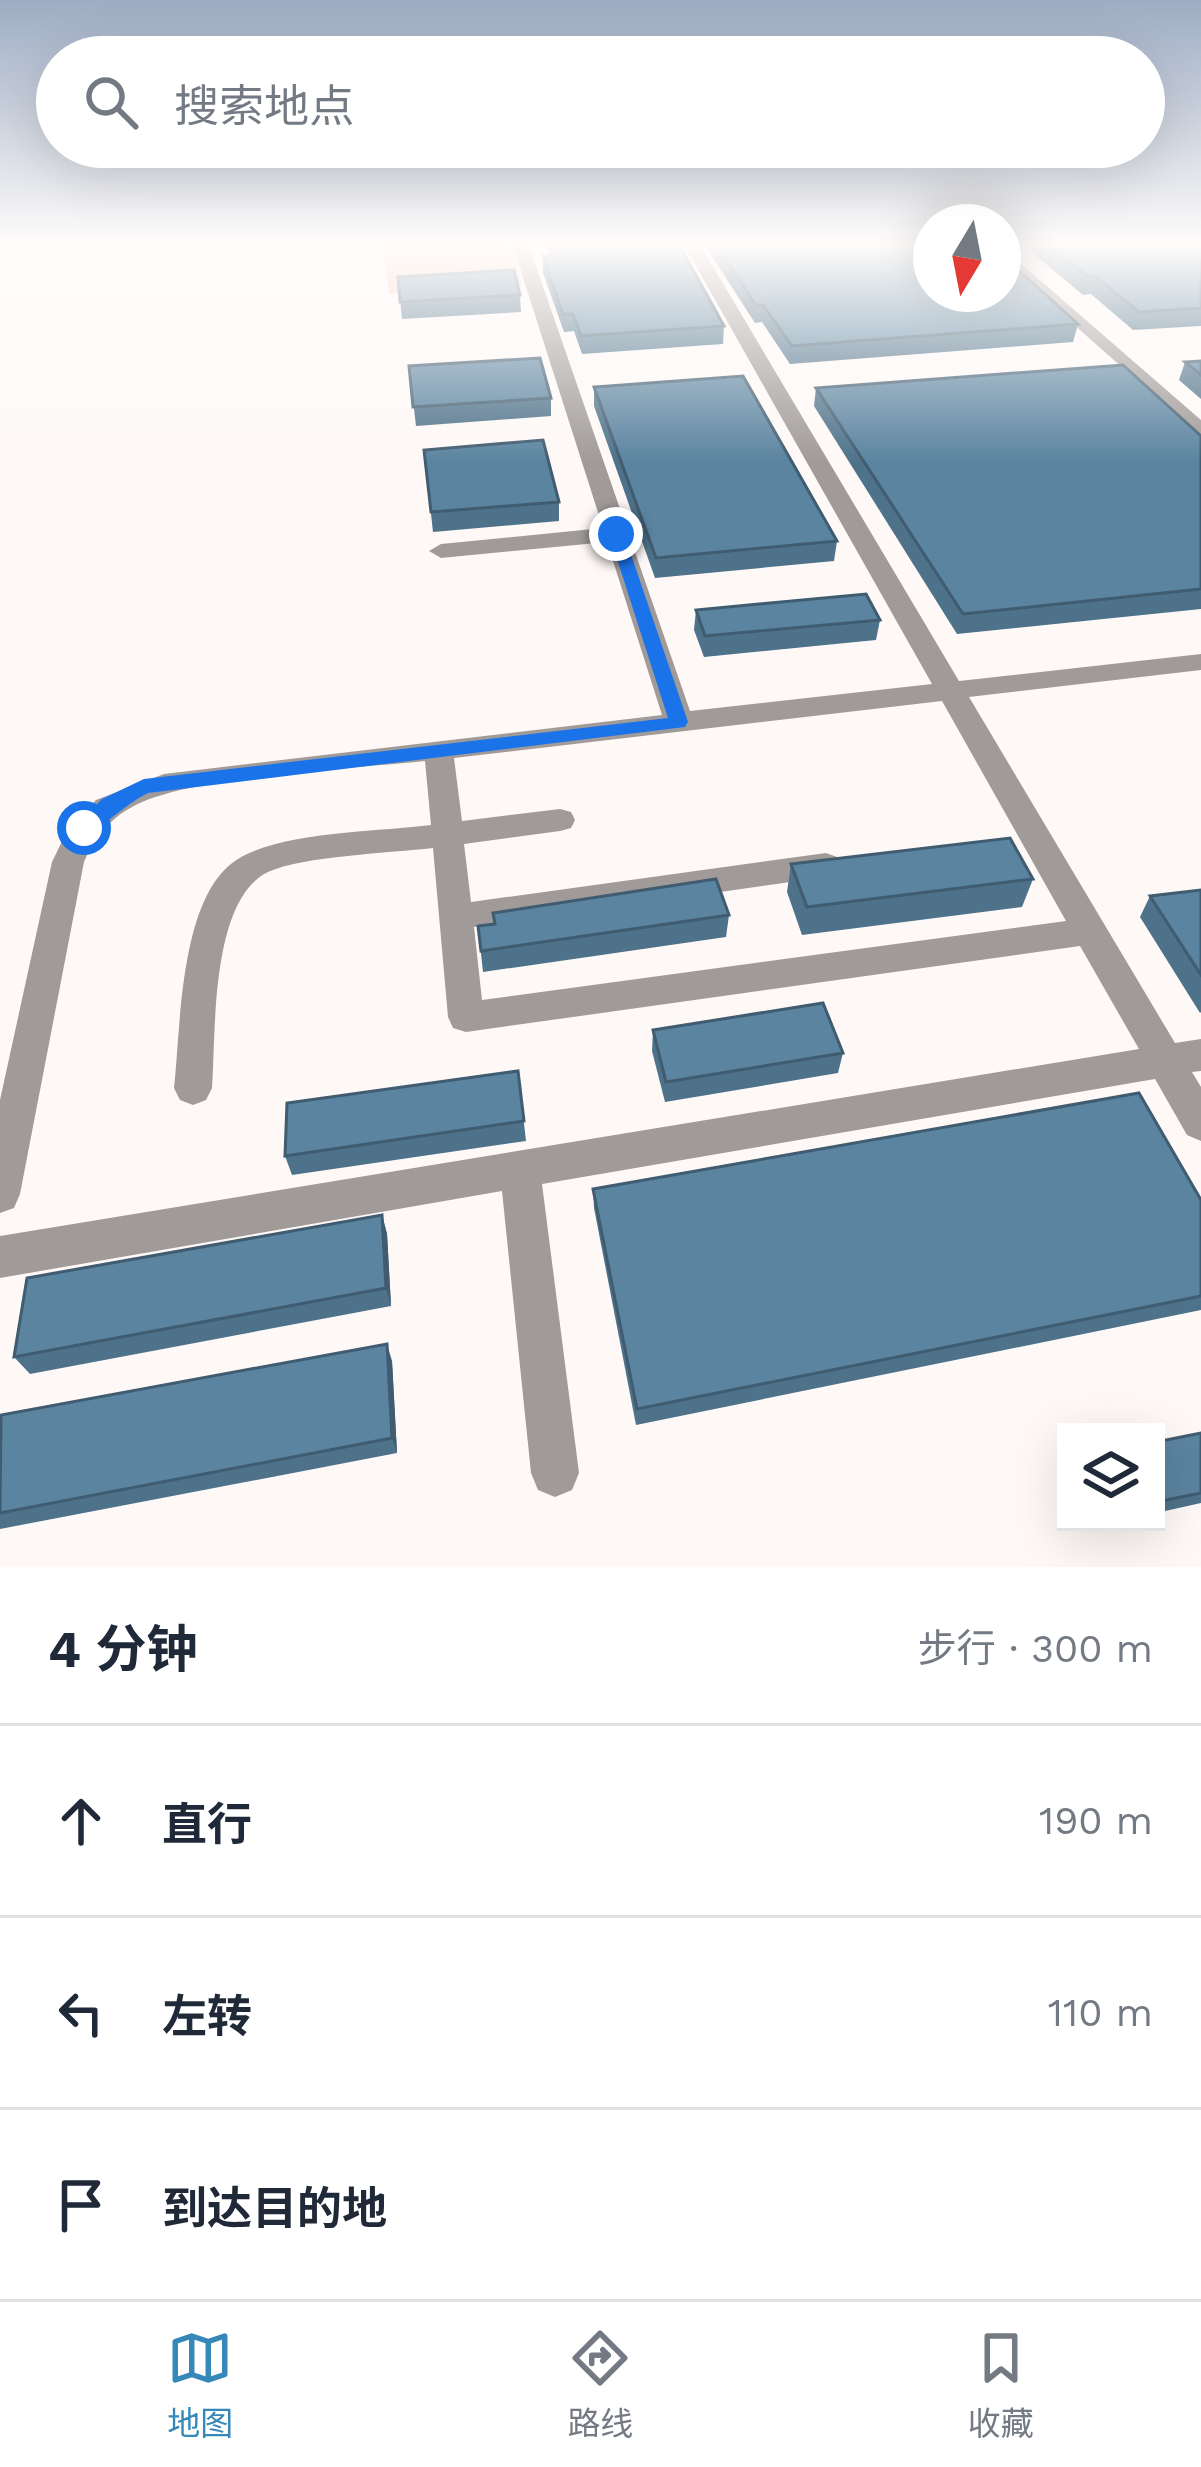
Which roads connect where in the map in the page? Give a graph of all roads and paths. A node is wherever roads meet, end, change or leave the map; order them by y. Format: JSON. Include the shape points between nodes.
{"nodes":[{"id":1,"x":550,"y":316,"type":"edge"},
{"id":2,"x":730,"y":316,"type":"edge"},
{"id":3,"x":1073,"y":316,"type":"edge"},
{"id":4,"x":1201,"y":431,"type":"edge"},
{"id":5,"x":616,"y":534,"type":"junction"},
{"id":6,"x":441,"y":551,"type":"dead end"},
{"id":7,"x":1201,"y":662,"type":"edge"},
{"id":8,"x":950,"y":691,"type":"junction"},
{"id":9,"x":679,"y":722,"type":"junction"},
{"id":10,"x":439,"y":750,"type":"junction"},
{"id":11,"x":560,"y":820,"type":"dead end"},
{"id":12,"x":447,"y":834,"type":"junction"},
{"id":13,"x":849,"y":862,"type":"edge"},
{"id":14,"x":456,"y":917,"type":"junction"},
{"id":15,"x":1090,"y":931,"type":"junction"},
{"id":16,"x":1183,"y":1058,"type":"edge"},
{"id":17,"x":193,"y":1088,"type":"dead end"},
{"id":18,"x":1201,"y":1123,"type":"edge"},
{"id":19,"x":520,"y":1169,"type":"junction"},
{"id":20,"x":0,"y":1194,"type":"edge"},
{"id":21,"x":0,"y":1257,"type":"edge"},
{"id":22,"x":555,"y":1473,"type":"dead end"}],
"edges":[{"from":1,"to":5,"type":"lane"},
{"from":2,"to":8,"type":"lane"},
{"from":3,"to":4,"type":"lane"},
{"from":5,"to":6,"type":"lane"},
{"from":5,"to":9,"type":"lane"},
{"from":7,"to":8,"type":"lane"},
{"from":8,"to":9,"type":"lane"},
{"from":8,"to":15,"type":"lane","via":[[1023,837]]},
{"from":9,"to":10,"type":"lane"},
{"from":10,"to":12,"type":"lane"},
{"from":10,"to":20,"type":"lane","via":[[144,786],[93,818],[68,862]]},
{"from":11,"to":12,"type":"lane"},
{"from":12,"to":14,"type":"lane"},
{"from":12,"to":17,"type":"lane","via":[[280,856],[238,877],[215,918]]},
{"from":13,"to":14,"type":"lane"},
{"from":14,"to":15,"type":"lane","via":[[466,1017]]},
{"from":15,"to":16,"type":"lane"},
{"from":16,"to":18,"type":"lane"},
{"from":16,"to":19,"type":"lane"},
{"from":19,"to":21,"type":"lane"},
{"from":19,"to":22,"type":"lane"}]}
